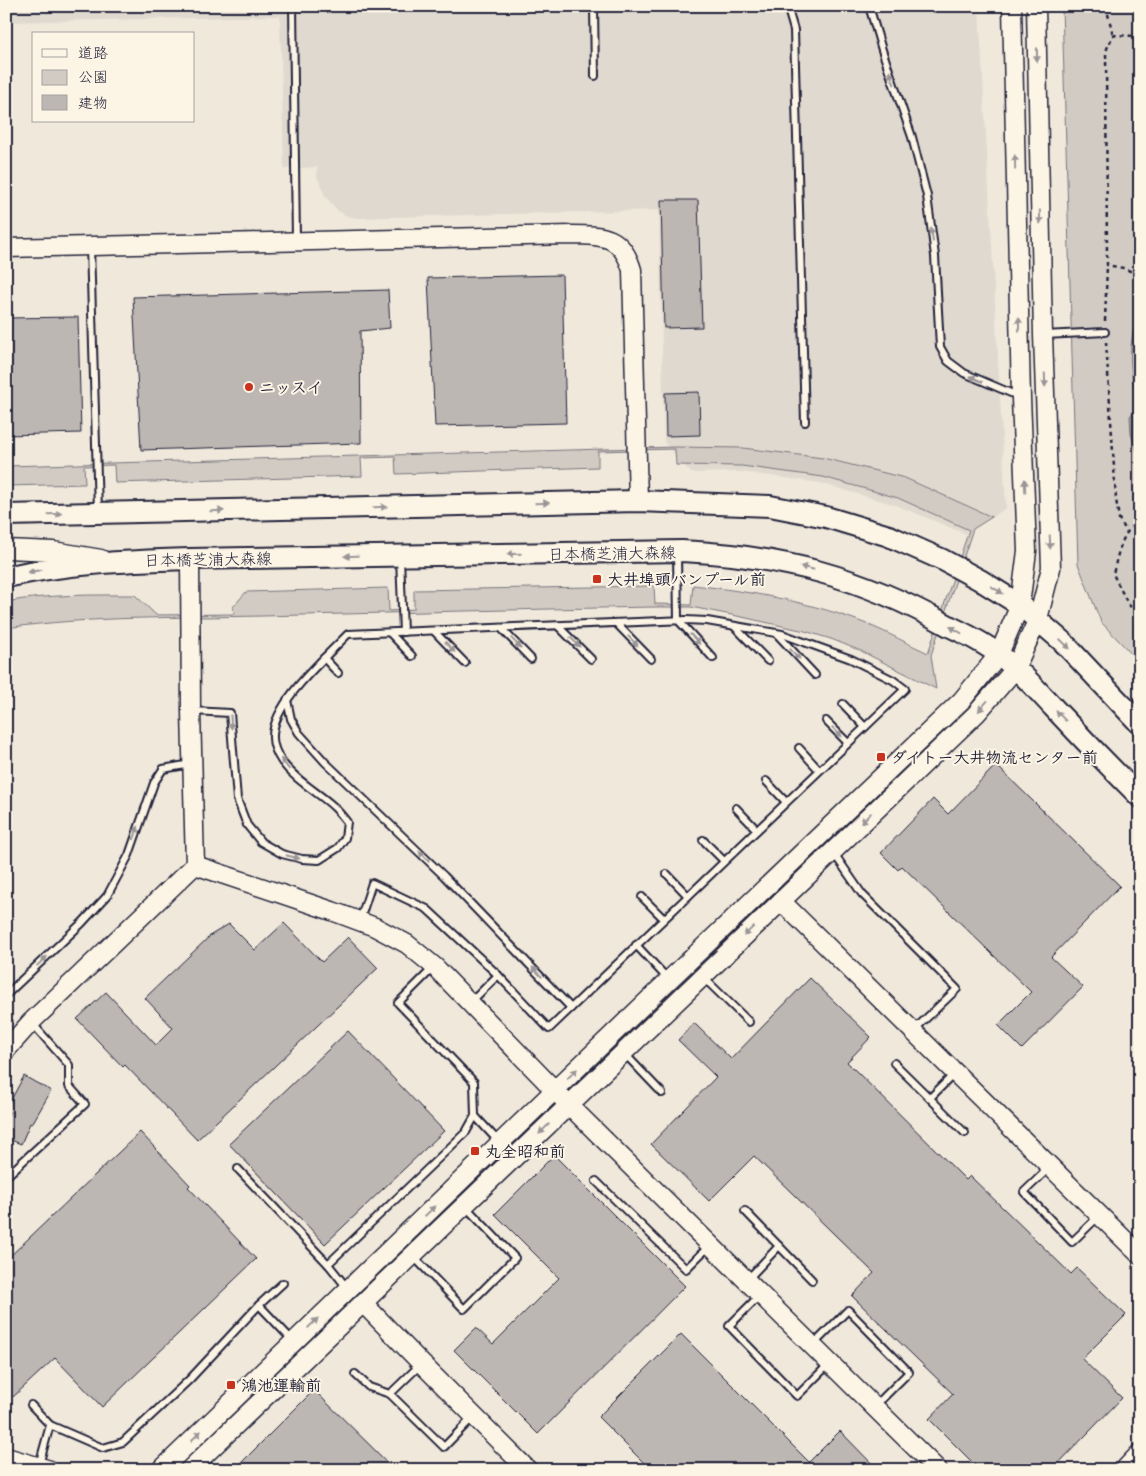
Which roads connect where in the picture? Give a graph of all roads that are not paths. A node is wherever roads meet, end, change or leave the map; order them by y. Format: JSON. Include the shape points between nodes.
{"nodes":[{"id":1,"x":293,"y":6,"type":"edge"},
{"id":2,"x":594,"y":6,"type":"edge"},
{"id":3,"x":787,"y":6,"type":"edge"},
{"id":4,"x":869,"y":6,"type":"edge"},
{"id":5,"x":1012,"y":6,"type":"edge"},
{"id":6,"x":1036,"y":6,"type":"edge"},
{"id":7,"x":595,"y":76,"type":"dead end"},
{"id":8,"x":296,"y":242,"type":"junction"},
{"id":9,"x":90,"y":246,"type":"junction"},
{"id":10,"x":6,"y":248,"type":"edge"},
{"id":11,"x":1105,"y":332,"type":"road end"},
{"id":12,"x":1043,"y":335,"type":"junction"},
{"id":13,"x":1021,"y":398,"type":"junction"},
{"id":14,"x":805,"y":422,"type":"dead end"},
{"id":15,"x":638,"y":501,"type":"junction"},
{"id":16,"x":98,"y":513,"type":"junction"},
{"id":17,"x":6,"y":514,"type":"edge"},
{"id":18,"x":6,"y":549,"type":"edge"},
{"id":19,"x":28,"y":550,"type":"junction"},
{"id":20,"x":677,"y":552,"type":"junction"},
{"id":21,"x":6,"y":556,"type":"edge"},
{"id":22,"x":400,"y":556,"type":"junction"},
{"id":23,"x":190,"y":559,"type":"junction"},
{"id":24,"x":119,"y":562,"type":"junction"},
{"id":25,"x":6,"y":577,"type":"edge"},
{"id":26,"x":1020,"y":605,"type":"junction"},
{"id":27,"x":1038,"y":619,"type":"junction"},
{"id":28,"x":678,"y":620,"type":"junction"},
{"id":29,"x":616,"y":623,"type":"junction"},
{"id":30,"x":733,"y":625,"type":"junction"},
{"id":31,"x":558,"y":626,"type":"junction"},
{"id":32,"x":501,"y":628,"type":"junction"},
{"id":33,"x":434,"y":631,"type":"junction"},
{"id":34,"x":403,"y":632,"type":"junction"},
{"id":35,"x":390,"y":633,"type":"junction"},
{"id":36,"x":776,"y":633,"type":"junction"},
{"id":37,"x":999,"y":654,"type":"junction"},
{"id":38,"x":412,"y":656,"type":"dead end"},
{"id":39,"x":324,"y":658,"type":"junction"},
{"id":40,"x":713,"y":658,"type":"dead end"},
{"id":41,"x":531,"y":659,"type":"dead end"},
{"id":42,"x":591,"y":659,"type":"dead end"},
{"id":43,"x":651,"y":659,"type":"dead end"},
{"id":44,"x":768,"y":661,"type":"dead end"},
{"id":45,"x":465,"y":663,"type":"dead end"},
{"id":46,"x":1015,"y":669,"type":"junction"},
{"id":47,"x":1091,"y":670,"type":"junction"},
{"id":48,"x":338,"y":673,"type":"dead end"},
{"id":49,"x":815,"y":675,"type":"dead end"},
{"id":50,"x":287,"y":700,"type":"junction"},
{"id":51,"x":843,"y":704,"type":"dead end"},
{"id":52,"x":1140,"y":705,"type":"edge"},
{"id":53,"x":191,"y":711,"type":"junction"},
{"id":54,"x":826,"y":721,"type":"dead end"},
{"id":55,"x":1140,"y":724,"type":"edge"},
{"id":56,"x":865,"y":727,"type":"junction"},
{"id":57,"x":848,"y":743,"type":"junction"},
{"id":58,"x":798,"y":748,"type":"dead end"},
{"id":59,"x":1095,"y":751,"type":"junction"},
{"id":60,"x":192,"y":763,"type":"junction"},
{"id":61,"x":819,"y":770,"type":"junction"},
{"id":62,"x":766,"y":781,"type":"dead end"},
{"id":63,"x":1140,"y":797,"type":"edge"},
{"id":64,"x":786,"y":802,"type":"junction"},
{"id":65,"x":736,"y":808,"type":"dead end"},
{"id":66,"x":1140,"y":811,"type":"edge"},
{"id":67,"x":757,"y":830,"type":"junction"},
{"id":68,"x":703,"y":840,"type":"dead end"},
{"id":69,"x":832,"y":850,"type":"junction"},
{"id":70,"x":724,"y":861,"type":"junction"},
{"id":71,"x":195,"y":866,"type":"junction"},
{"id":72,"x":667,"y":874,"type":"dead end"},
{"id":73,"x":688,"y":896,"type":"junction"},
{"id":74,"x":642,"y":897,"type":"dead end"},
{"id":75,"x":781,"y":901,"type":"junction"},
{"id":76,"x":664,"y":919,"type":"junction"},
{"id":77,"x":360,"y":921,"type":"junction"},
{"id":78,"x":636,"y":945,"type":"junction"},
{"id":79,"x":435,"y":967,"type":"junction"},
{"id":80,"x":498,"y":974,"type":"junction"},
{"id":81,"x":703,"y":976,"type":"junction"},
{"id":82,"x":669,"y":980,"type":"junction"},
{"id":83,"x":6,"y":995,"type":"edge"},
{"id":84,"x":470,"y":1003,"type":"junction"},
{"id":85,"x":571,"y":1008,"type":"junction"},
{"id":86,"x":31,"y":1022,"type":"junction"},
{"id":87,"x":748,"y":1022,"type":"dead end"},
{"id":88,"x":913,"y":1031,"type":"junction"},
{"id":89,"x":6,"y":1050,"type":"edge"},
{"id":90,"x":624,"y":1052,"type":"junction"},
{"id":91,"x":894,"y":1063,"type":"dead end"},
{"id":92,"x":955,"y":1072,"type":"junction"},
{"id":93,"x":555,"y":1091,"type":"junction"},
{"id":94,"x":662,"y":1093,"type":"dead end"},
{"id":95,"x":930,"y":1098,"type":"junction"},
{"id":96,"x":569,"y":1106,"type":"junction"},
{"id":97,"x":475,"y":1116,"type":"junction"},
{"id":98,"x":965,"y":1133,"type":"dead end"},
{"id":99,"x":500,"y":1143,"type":"junction"},
{"id":100,"x":1050,"y":1167,"type":"junction"},
{"id":101,"x":238,"y":1169,"type":"dead end"},
{"id":102,"x":9,"y":1174,"type":"dead end"},
{"id":103,"x":596,"y":1181,"type":"dead end"},
{"id":104,"x":464,"y":1206,"type":"junction"},
{"id":105,"x":745,"y":1211,"type":"dead end"},
{"id":106,"x":1100,"y":1215,"type":"junction"},
{"id":107,"x":710,"y":1245,"type":"junction"},
{"id":108,"x":779,"y":1246,"type":"junction"},
{"id":109,"x":1140,"y":1255,"type":"edge"},
{"id":110,"x":412,"y":1256,"type":"junction"},
{"id":111,"x":328,"y":1264,"type":"junction"},
{"id":112,"x":812,"y":1280,"type":"dead end"},
{"id":113,"x":746,"y":1281,"type":"junction"},
{"id":114,"x":283,"y":1283,"type":"dead end"},
{"id":115,"x":348,"y":1290,"type":"junction"},
{"id":116,"x":761,"y":1295,"type":"junction"},
{"id":117,"x":363,"y":1303,"type":"junction"},
{"id":118,"x":260,"y":1305,"type":"junction"},
{"id":119,"x":294,"y":1342,"type":"junction"},
{"id":120,"x":812,"y":1345,"type":"junction"},
{"id":121,"x":421,"y":1363,"type":"junction"},
{"id":122,"x":830,"y":1363,"type":"junction"},
{"id":123,"x":356,"y":1374,"type":"dead end"},
{"id":124,"x":390,"y":1394,"type":"junction"},
{"id":125,"x":31,"y":1405,"type":"dead end"},
{"id":126,"x":874,"y":1406,"type":"junction"},
{"id":127,"x":474,"y":1416,"type":"junction"},
{"id":128,"x":50,"y":1425,"type":"junction"},
{"id":129,"x":1140,"y":1453,"type":"edge"},
{"id":130,"x":6,"y":1457,"type":"edge"},
{"id":131,"x":44,"y":1468,"type":"edge"},
{"id":132,"x":161,"y":1470,"type":"edge"},
{"id":133,"x":189,"y":1470,"type":"edge"},
{"id":134,"x":528,"y":1470,"type":"edge"},
{"id":135,"x":938,"y":1470,"type":"edge"},
{"id":136,"x":1124,"y":1470,"type":"edge"}],
"edges":[{"from":1,"to":8,"type":"lane"},
{"from":2,"to":7,"type":"lane"},
{"from":3,"to":14,"type":"lane","via":[[794,30]]},
{"from":13,"to":4,"type":"lane","one_way":true,"via":[[964,373],[948,361],[940,347],[935,256],[927,196],[912,137]]},
{"from":13,"to":5,"type":"street","one_way":true},
{"from":6,"to":12,"type":"street","one_way":true},
{"from":8,"to":9,"type":"street"},
{"from":8,"to":15,"type":"street","via":[[595,235],[620,246],[628,256],[632,270]]},
{"from":9,"to":10,"type":"street"},
{"from":9,"to":16,"type":"lane"},
{"from":11,"to":12,"type":"lane"},
{"from":12,"to":27,"type":"street","one_way":true,"via":[[1051,568]]},
{"from":26,"to":13,"type":"street","one_way":true,"via":[[1028,551]]},
{"from":16,"to":15,"type":"main road","one_way":true},
{"from":15,"to":26,"type":"main road","one_way":true,"via":[[770,506],[826,517],[889,536],[943,560]]},
{"from":17,"to":16,"type":"main road","one_way":true},
{"from":18,"to":19,"type":"street"},
{"from":19,"to":21,"type":"lane"},
{"from":19,"to":24,"type":"street"},
{"from":20,"to":22,"type":"main road","name":"日本橋芝浦大森線","one_way":true},
{"from":20,"to":28,"type":"lane"},
{"from":37,"to":20,"type":"main road","name":"日本橋芝浦大森線","one_way":true,"via":[[913,606],[861,584],[811,569],[760,559]]},
{"from":22,"to":23,"type":"main road","name":"日本橋芝浦大森線","one_way":true},
{"from":22,"to":34,"type":"lane"},
{"from":23,"to":24,"type":"main road","name":"日本橋芝浦大森線"},
{"from":23,"to":53,"type":"street"},
{"from":24,"to":25,"type":"main road","name":"日本橋芝浦大森線","one_way":true,"via":[[52,568]]},
{"from":26,"to":27,"type":"main road"},
{"from":26,"to":37,"type":"street"},
{"from":27,"to":46,"type":"street"},
{"from":27,"to":47,"type":"main road","one_way":true},
{"from":28,"to":29,"type":"lane"},
{"from":28,"to":30,"type":"lane"},
{"from":28,"to":40,"type":"lane","one_way":true},
{"from":29,"to":31,"type":"lane"},
{"from":29,"to":43,"type":"lane","one_way":true},
{"from":30,"to":36,"type":"lane"},
{"from":30,"to":44,"type":"lane"},
{"from":31,"to":32,"type":"lane"},
{"from":31,"to":42,"type":"lane","one_way":true},
{"from":32,"to":33,"type":"lane"},
{"from":32,"to":41,"type":"lane","one_way":true},
{"from":33,"to":34,"type":"lane"},
{"from":33,"to":45,"type":"lane","one_way":true},
{"from":34,"to":35,"type":"lane"},
{"from":35,"to":38,"type":"lane"},
{"from":35,"to":39,"type":"lane","via":[[348,634]]},
{"from":36,"to":49,"type":"lane","one_way":true},
{"from":36,"to":56,"type":"lane","via":[[851,659],[905,689]]},
{"from":37,"to":46,"type":"main road","name":"日本橋芝浦大森線"},
{"from":37,"to":82,"type":"street","via":[[962,700]]},
{"from":39,"to":48,"type":"lane"},
{"from":39,"to":50,"type":"lane"},
{"from":59,"to":46,"type":"main road","name":"日本橋芝浦大森線","one_way":true},
{"from":46,"to":69,"type":"street","one_way":true,"via":[[976,714]]},
{"from":47,"to":52,"type":"main road"},
{"from":47,"to":55,"type":"main road"},
{"from":53,"to":50,"type":"lane","one_way":true,"via":[[230,713],[237,799],[247,825],[261,842],[282,854],[318,860],[338,848],[345,838],[347,822],[282,762],[275,748],[272,737],[275,723]]},
{"from":85,"to":50,"type":"lane","one_way":true,"via":[[444,876],[325,762],[295,726]]},
{"from":51,"to":56,"type":"lane"},
{"from":53,"to":60,"type":"street"},
{"from":54,"to":57,"type":"lane","one_way":true},
{"from":56,"to":57,"type":"lane"},
{"from":57,"to":61,"type":"lane"},
{"from":58,"to":61,"type":"lane"},
{"from":59,"to":63,"type":"main road","name":"日本橋芝浦大森線"},
{"from":59,"to":66,"type":"main road"},
{"from":60,"to":71,"type":"street"},
{"from":83,"to":60,"type":"lane","one_way":true,"via":[[107,896],[129,855],[154,783],[163,769]]},
{"from":61,"to":64,"type":"lane"},
{"from":62,"to":64,"type":"lane"},
{"from":64,"to":67,"type":"lane"},
{"from":65,"to":67,"type":"lane"},
{"from":67,"to":70,"type":"lane"},
{"from":68,"to":70,"type":"lane"},
{"from":69,"to":75,"type":"street"},
{"from":69,"to":88,"type":"lane","via":[[862,894],[957,989]]},
{"from":70,"to":73,"type":"lane"},
{"from":71,"to":77,"type":"street"},
{"from":71,"to":86,"type":"street"},
{"from":72,"to":73,"type":"lane"},
{"from":73,"to":76,"type":"lane"},
{"from":74,"to":76,"type":"lane"},
{"from":75,"to":81,"type":"street","one_way":true},
{"from":75,"to":88,"type":"street"},
{"from":76,"to":78,"type":"lane"},
{"from":77,"to":79,"type":"street","via":[[407,944]]},
{"from":77,"to":80,"type":"lane","via":[[372,884],[428,909]]},
{"from":78,"to":82,"type":"lane"},
{"from":78,"to":85,"type":"lane"},
{"from":79,"to":84,"type":"street"},
{"from":79,"to":97,"type":"lane","via":[[398,1003],[474,1082]]},
{"from":80,"to":84,"type":"lane"},
{"from":80,"to":85,"type":"lane","via":[[549,1028]]},
{"from":81,"to":87,"type":"lane"},
{"from":81,"to":90,"type":"street"},
{"from":93,"to":82,"type":"street","one_way":true},
{"from":84,"to":93,"type":"street"},
{"from":86,"to":89,"type":"street"},
{"from":86,"to":102,"type":"lane","via":[[69,1065],[69,1086],[84,1104]]},
{"from":88,"to":92,"type":"street"},
{"from":90,"to":94,"type":"lane"},
{"from":90,"to":96,"type":"street"},
{"from":91,"to":95,"type":"lane"},
{"from":92,"to":95,"type":"lane"},
{"from":92,"to":100,"type":"street"},
{"from":93,"to":96,"type":"street"},
{"from":93,"to":99,"type":"street"},
{"from":95,"to":98,"type":"lane"},
{"from":96,"to":104,"type":"street","one_way":true},
{"from":96,"to":107,"type":"street"},
{"from":97,"to":99,"type":"lane"},
{"from":97,"to":111,"type":"lane","via":[[466,1132]]},
{"from":115,"to":99,"type":"street","one_way":true},
{"from":100,"to":106,"type":"street"},
{"from":100,"to":106,"type":"lane","via":[[1024,1192],[1072,1242]]},
{"from":101,"to":111,"type":"lane"},
{"from":103,"to":107,"type":"lane","via":[[686,1269]]},
{"from":104,"to":110,"type":"street"},
{"from":104,"to":110,"type":"lane","via":[[515,1258],[464,1309]]},
{"from":105,"to":108,"type":"lane"},
{"from":106,"to":109,"type":"street"},
{"from":107,"to":113,"type":"street"},
{"from":108,"to":112,"type":"lane"},
{"from":108,"to":113,"type":"lane"},
{"from":110,"to":117,"type":"street"},
{"from":111,"to":115,"type":"lane"},
{"from":113,"to":116,"type":"street"},
{"from":114,"to":118,"type":"lane"},
{"from":119,"to":115,"type":"street","one_way":true},
{"from":116,"to":120,"type":"street"},
{"from":116,"to":122,"type":"lane","via":[[729,1326],[797,1396]]},
{"from":117,"to":121,"type":"street"},
{"from":117,"to":133,"type":"street"},
{"from":118,"to":119,"type":"lane"},
{"from":118,"to":128,"type":"lane","via":[[190,1379],[122,1442],[103,1448]]},
{"from":132,"to":119,"type":"street","one_way":true},
{"from":120,"to":122,"type":"street"},
{"from":120,"to":126,"type":"lane","via":[[848,1310],[909,1372]]},
{"from":121,"to":124,"type":"lane"},
{"from":121,"to":127,"type":"street"},
{"from":122,"to":126,"type":"street"},
{"from":123,"to":124,"type":"lane","via":[[369,1388]]},
{"from":124,"to":127,"type":"lane","via":[[444,1447]]},
{"from":125,"to":128,"type":"lane"},
{"from":126,"to":135,"type":"street"},
{"from":127,"to":134,"type":"street"},
{"from":128,"to":131,"type":"lane"},
{"from":129,"to":136,"type":"street"},
{"from":130,"to":131,"type":"street"}]}
